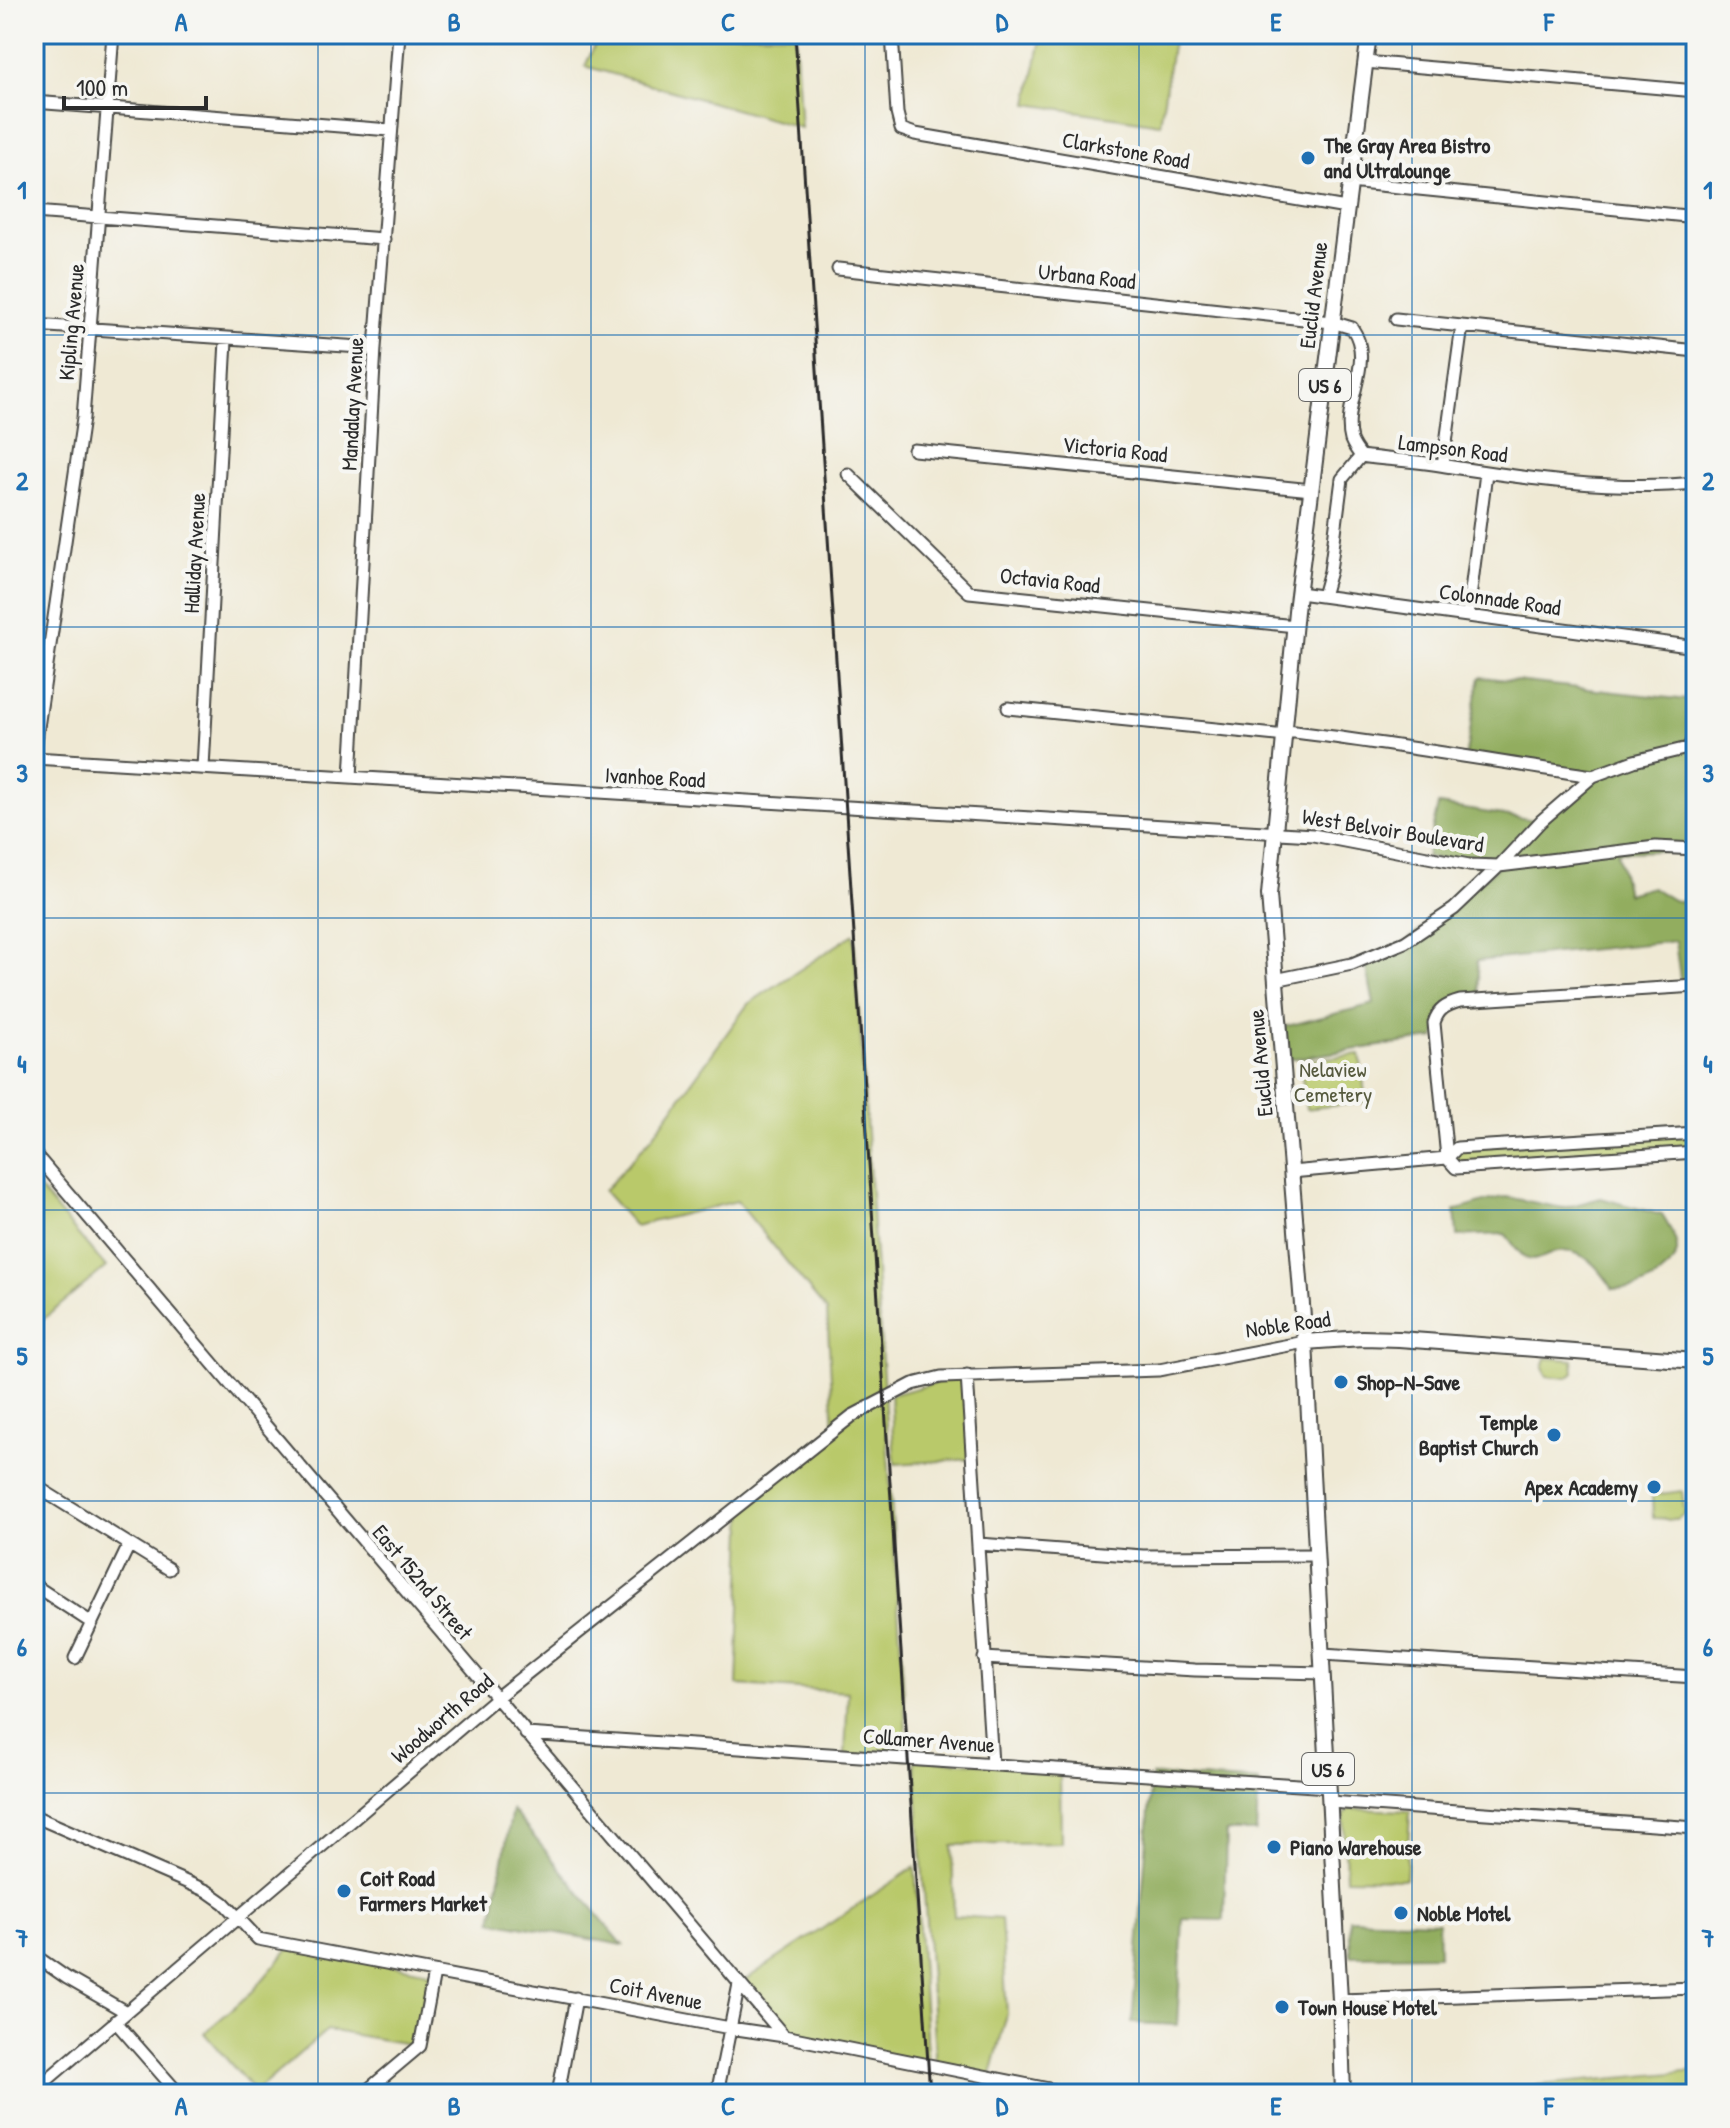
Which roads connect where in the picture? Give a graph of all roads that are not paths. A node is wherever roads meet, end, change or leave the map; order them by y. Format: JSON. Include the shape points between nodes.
{"nodes":[{"id":1,"x":113,"y":34,"type":"edge"},
{"id":2,"x":399,"y":34,"type":"edge"},
{"id":3,"x":892,"y":34,"type":"edge"},
{"id":4,"x":1369,"y":34,"type":"edge"},
{"id":5,"x":1365,"y":62,"type":"junction"},
{"id":6,"x":1696,"y":91,"type":"edge"},
{"id":7,"x":34,"y":102,"type":"edge"},
{"id":8,"x":107,"y":108,"type":"junction"},
{"id":9,"x":390,"y":130,"type":"junction"},
{"id":10,"x":1349,"y":182,"type":"junction"},
{"id":11,"x":1346,"y":208,"type":"junction"},
{"id":12,"x":34,"y":212,"type":"edge"},
{"id":13,"x":100,"y":217,"type":"junction"},
{"id":14,"x":1696,"y":217,"type":"edge"},
{"id":15,"x":384,"y":239,"type":"junction"},
{"id":16,"x":838,"y":269,"type":"dead end"},
{"id":17,"x":1396,"y":319,"type":"dead end"},
{"id":18,"x":1332,"y":322,"type":"junction"},
{"id":19,"x":34,"y":325,"type":"edge"},
{"id":20,"x":1462,"y":326,"type":"junction"},
{"id":21,"x":91,"y":330,"type":"junction"},
{"id":22,"x":226,"y":340,"type":"junction"},
{"id":23,"x":375,"y":348,"type":"junction"},
{"id":24,"x":1696,"y":351,"type":"edge"},
{"id":25,"x":914,"y":450,"type":"dead end"},
{"id":26,"x":1361,"y":456,"type":"junction"},
{"id":27,"x":1443,"y":465,"type":"junction"},
{"id":28,"x":1486,"y":473,"type":"junction"},
{"id":29,"x":848,"y":474,"type":"dead end"},
{"id":30,"x":1696,"y":483,"type":"edge"},
{"id":31,"x":1312,"y":490,"type":"junction"},
{"id":32,"x":1299,"y":593,"type":"junction"},
{"id":33,"x":1323,"y":596,"type":"junction"},
{"id":34,"x":1468,"y":614,"type":"junction"},
{"id":35,"x":1295,"y":626,"type":"junction"},
{"id":36,"x":1696,"y":647,"type":"edge"},
{"id":37,"x":1008,"y":708,"type":"dead end"},
{"id":38,"x":1696,"y":726,"type":"edge"},
{"id":39,"x":1286,"y":734,"type":"junction"},
{"id":40,"x":1693,"y":746,"type":"edge"},
{"id":41,"x":34,"y":756,"type":"edge"},
{"id":42,"x":203,"y":768,"type":"junction"},
{"id":43,"x":1593,"y":776,"type":"junction"},
{"id":44,"x":351,"y":777,"type":"junction"},
{"id":45,"x":1274,"y":834,"type":"junction"},
{"id":46,"x":1696,"y":849,"type":"edge"},
{"id":47,"x":1499,"y":866,"type":"junction"},
{"id":48,"x":1275,"y":980,"type":"junction"},
{"id":49,"x":1696,"y":986,"type":"edge"},
{"id":50,"x":1696,"y":1133,"type":"edge"},
{"id":51,"x":1566,"y":1141,"type":"junction"},
{"id":52,"x":1696,"y":1152,"type":"edge"},
{"id":53,"x":34,"y":1153,"type":"edge"},
{"id":54,"x":1447,"y":1158,"type":"junction"},
{"id":55,"x":1567,"y":1161,"type":"junction"},
{"id":56,"x":1291,"y":1172,"type":"junction"},
{"id":57,"x":1305,"y":1342,"type":"junction"},
{"id":58,"x":1696,"y":1361,"type":"edge"},
{"id":59,"x":967,"y":1375,"type":"junction"},
{"id":60,"x":890,"y":1395,"type":"joint"},
{"id":61,"x":34,"y":1485,"type":"edge"},
{"id":62,"x":979,"y":1544,"type":"junction"},
{"id":63,"x":129,"y":1545,"type":"junction"},
{"id":64,"x":1316,"y":1555,"type":"junction"},
{"id":65,"x":169,"y":1569,"type":"dead end"},
{"id":66,"x":34,"y":1585,"type":"edge"},
{"id":67,"x":92,"y":1623,"type":"junction"},
{"id":68,"x":1322,"y":1654,"type":"junction"},
{"id":69,"x":75,"y":1658,"type":"dead end"},
{"id":70,"x":984,"y":1658,"type":"junction"},
{"id":71,"x":1323,"y":1673,"type":"junction"},
{"id":72,"x":1696,"y":1677,"type":"edge"},
{"id":73,"x":496,"y":1698,"type":"junction"},
{"id":74,"x":526,"y":1734,"type":"junction"},
{"id":75,"x":992,"y":1764,"type":"junction"},
{"id":76,"x":1329,"y":1795,"type":"junction"},
{"id":77,"x":34,"y":1816,"type":"edge"},
{"id":78,"x":1696,"y":1828,"type":"edge"},
{"id":79,"x":237,"y":1919,"type":"junction"},
{"id":80,"x":34,"y":1955,"type":"edge"},
{"id":81,"x":434,"y":1973,"type":"junction"},
{"id":82,"x":739,"y":1984,"type":"junction"},
{"id":83,"x":1696,"y":1988,"type":"edge"},
{"id":84,"x":576,"y":1998,"type":"junction"},
{"id":85,"x":1340,"y":2000,"type":"junction"},
{"id":86,"x":126,"y":2012,"type":"junction"},
{"id":87,"x":115,"y":2021,"type":"junction"},
{"id":88,"x":730,"y":2028,"type":"junction"},
{"id":89,"x":784,"y":2036,"type":"junction"},
{"id":90,"x":1035,"y":2090,"type":"edge"},
{"id":91,"x":35,"y":2092,"type":"edge"},
{"id":92,"x":179,"y":2094,"type":"edge"},
{"id":93,"x":363,"y":2094,"type":"edge"},
{"id":94,"x":558,"y":2094,"type":"edge"},
{"id":95,"x":717,"y":2094,"type":"edge"},
{"id":96,"x":1074,"y":2094,"type":"edge"},
{"id":97,"x":1343,"y":2094,"type":"edge"}],
"edges":[{"from":1,"to":8,"type":"street","name":"Kipling Avenue"},
{"from":2,"to":9,"type":"street","name":"Mandalay Avenue"},
{"from":3,"to":11,"type":"street","name":"Clarkstone Road","via":[[901,129]]},
{"from":4,"to":5,"type":"main road","name":"Euclid Avenue","number":"US 6"},
{"from":5,"to":6,"type":"street"},
{"from":5,"to":10,"type":"main road","name":"Euclid Avenue","number":"US 6"},
{"from":7,"to":8,"type":"street"},
{"from":8,"to":9,"type":"street"},
{"from":8,"to":13,"type":"street","name":"Kipling Avenue"},
{"from":9,"to":15,"type":"street","name":"Mandalay Avenue"},
{"from":10,"to":11,"type":"main road","name":"Euclid Avenue","number":"US 6"},
{"from":10,"to":14,"type":"street"},
{"from":11,"to":18,"type":"main road","name":"Euclid Avenue","number":"US 6"},
{"from":12,"to":13,"type":"street"},
{"from":13,"to":15,"type":"street"},
{"from":13,"to":21,"type":"street","name":"Kipling Avenue"},
{"from":15,"to":23,"type":"street","name":"Mandalay Avenue"},
{"from":16,"to":18,"type":"street","name":"Urbana Road"},
{"from":17,"to":20,"type":"street"},
{"from":18,"to":26,"type":"street","via":[[1352,328],[1360,340],[1349,426]]},
{"from":18,"to":31,"type":"main road","name":"Euclid Avenue","number":"US 6"},
{"from":19,"to":21,"type":"street"},
{"from":20,"to":24,"type":"street"},
{"from":20,"to":27,"type":"street"},
{"from":21,"to":22,"type":"street"},
{"from":21,"to":41,"type":"street","name":"Kipling Avenue"},
{"from":22,"to":23,"type":"street"},
{"from":22,"to":42,"type":"street","name":"Halliday Avenue"},
{"from":23,"to":44,"type":"street","name":"Mandalay Avenue"},
{"from":25,"to":31,"type":"street","name":"Victoria Road"},
{"from":26,"to":27,"type":"street","name":"Lampson Road"},
{"from":26,"to":33,"type":"street","via":[[1342,479]]},
{"from":27,"to":28,"type":"street","name":"Lampson Road"},
{"from":28,"to":30,"type":"street","name":"Lampson Road","via":[[1598,484]]},
{"from":28,"to":34,"type":"street"},
{"from":29,"to":35,"type":"street","name":"Octavia Road","via":[[969,592]]},
{"from":31,"to":32,"type":"main road","name":"Euclid Avenue","number":"US 6"},
{"from":32,"to":33,"type":"street","name":"Colonnade Road"},
{"from":32,"to":35,"type":"main road","name":"Euclid Avenue","number":"US 6"},
{"from":33,"to":34,"type":"street","name":"Colonnade Road"},
{"from":34,"to":36,"type":"street","name":"Colonnade Road"},
{"from":35,"to":39,"type":"main road","name":"Euclid Avenue","number":"US 6"},
{"from":37,"to":39,"type":"street"},
{"from":38,"to":40,"type":"street"},
{"from":39,"to":43,"type":"street","via":[[1378,742]]},
{"from":39,"to":45,"type":"main road","name":"Euclid Avenue","number":"US 6"},
{"from":40,"to":43,"type":"street"},
{"from":41,"to":42,"type":"street","name":"Ivanhoe Road"},
{"from":42,"to":44,"type":"street","name":"Ivanhoe Road"},
{"from":43,"to":47,"type":"street"},
{"from":44,"to":45,"type":"street","name":"Ivanhoe Road"},
{"from":45,"to":47,"type":"street","name":"West Belvoir Boulevard","via":[[1313,835]]},
{"from":45,"to":48,"type":"main road","name":"Euclid Avenue","number":"US 6","via":[[1269,895]]},
{"from":46,"to":47,"type":"street","name":"West Belvoir Boulevard","via":[[1656,847]]},
{"from":47,"to":48,"type":"street","via":[[1454,909],[1405,942],[1352,964]]},
{"from":48,"to":56,"type":"main road","name":"Euclid Avenue","number":"US 6"},
{"from":49,"to":54,"type":"street","via":[[1460,1001],[1442,1008],[1434,1023]]},
{"from":50,"to":51,"type":"street"},
{"from":51,"to":54,"type":"street","via":[[1457,1148]]},
{"from":51,"to":55,"type":"street"},
{"from":52,"to":55,"type":"street"},
{"from":53,"to":73,"type":"street","name":"East 152nd Street"},
{"from":54,"to":55,"type":"street","via":[[1456,1168]]},
{"from":54,"to":56,"type":"street"},
{"from":56,"to":57,"type":"main road","name":"Euclid Avenue","number":"US 6"},
{"from":57,"to":58,"type":"main road","name":"Noble Road","via":[[1399,1339]]},
{"from":57,"to":59,"type":"street","name":"Noble Road","via":[[1159,1370]]},
{"from":57,"to":64,"type":"main road","name":"Euclid Avenue","number":"US 6"},
{"from":59,"to":60,"type":"street","name":"Noble Road","via":[[927,1380]]},
{"from":59,"to":62,"type":"street"},
{"from":60,"to":73,"type":"street","name":"Woodworth Road","via":[[844,1420]]},
{"from":61,"to":63,"type":"street"},
{"from":62,"to":64,"type":"street","via":[[1143,1556]]},
{"from":62,"to":70,"type":"street"},
{"from":63,"to":65,"type":"street"},
{"from":63,"to":67,"type":"street"},
{"from":64,"to":68,"type":"main road","name":"Euclid Avenue","number":"US 6"},
{"from":66,"to":67,"type":"street"},
{"from":67,"to":69,"type":"street"},
{"from":68,"to":71,"type":"main road","name":"Euclid Avenue","number":"US 6"},
{"from":68,"to":72,"type":"street"},
{"from":70,"to":71,"type":"street"},
{"from":70,"to":75,"type":"street"},
{"from":71,"to":76,"type":"main road","name":"Euclid Avenue","number":"US 6"},
{"from":73,"to":74,"type":"street","name":"East 152nd Street"},
{"from":73,"to":79,"type":"street","name":"Woodworth Road"},
{"from":74,"to":75,"type":"street","name":"Collamer Avenue"},
{"from":74,"to":82,"type":"street","name":"East 152nd Street"},
{"from":75,"to":76,"type":"street","name":"Collamer Avenue"},
{"from":76,"to":78,"type":"street","name":"Collamer Avenue"},
{"from":76,"to":85,"type":"main road","name":"Euclid Avenue","number":"US 6"},
{"from":77,"to":79,"type":"street","name":"Coit Avenue","via":[[207,1891]]},
{"from":79,"to":81,"type":"street","name":"Coit Avenue","via":[[258,1939]]},
{"from":79,"to":86,"type":"street","name":"Woodworth Road"},
{"from":80,"to":86,"type":"street"},
{"from":81,"to":84,"type":"street","name":"Coit Avenue"},
{"from":81,"to":93,"type":"street","via":[[420,2046]]},
{"from":82,"to":88,"type":"street"},
{"from":82,"to":89,"type":"street","name":"East 152nd Street"},
{"from":83,"to":85,"type":"street"},
{"from":84,"to":88,"type":"street","name":"Coit Avenue"},
{"from":84,"to":94,"type":"street"},
{"from":85,"to":97,"type":"main road","name":"Euclid Avenue","number":"US 6"},
{"from":86,"to":87,"type":"street","name":"Woodworth Road"},
{"from":87,"to":91,"type":"street","name":"Woodworth Road"},
{"from":87,"to":92,"type":"street"},
{"from":88,"to":89,"type":"street","name":"Coit Avenue"},
{"from":88,"to":95,"type":"street"},
{"from":89,"to":90,"type":"street","name":"Coit Avenue"},
{"from":90,"to":96,"type":"street","name":"Coit Avenue"}]}
